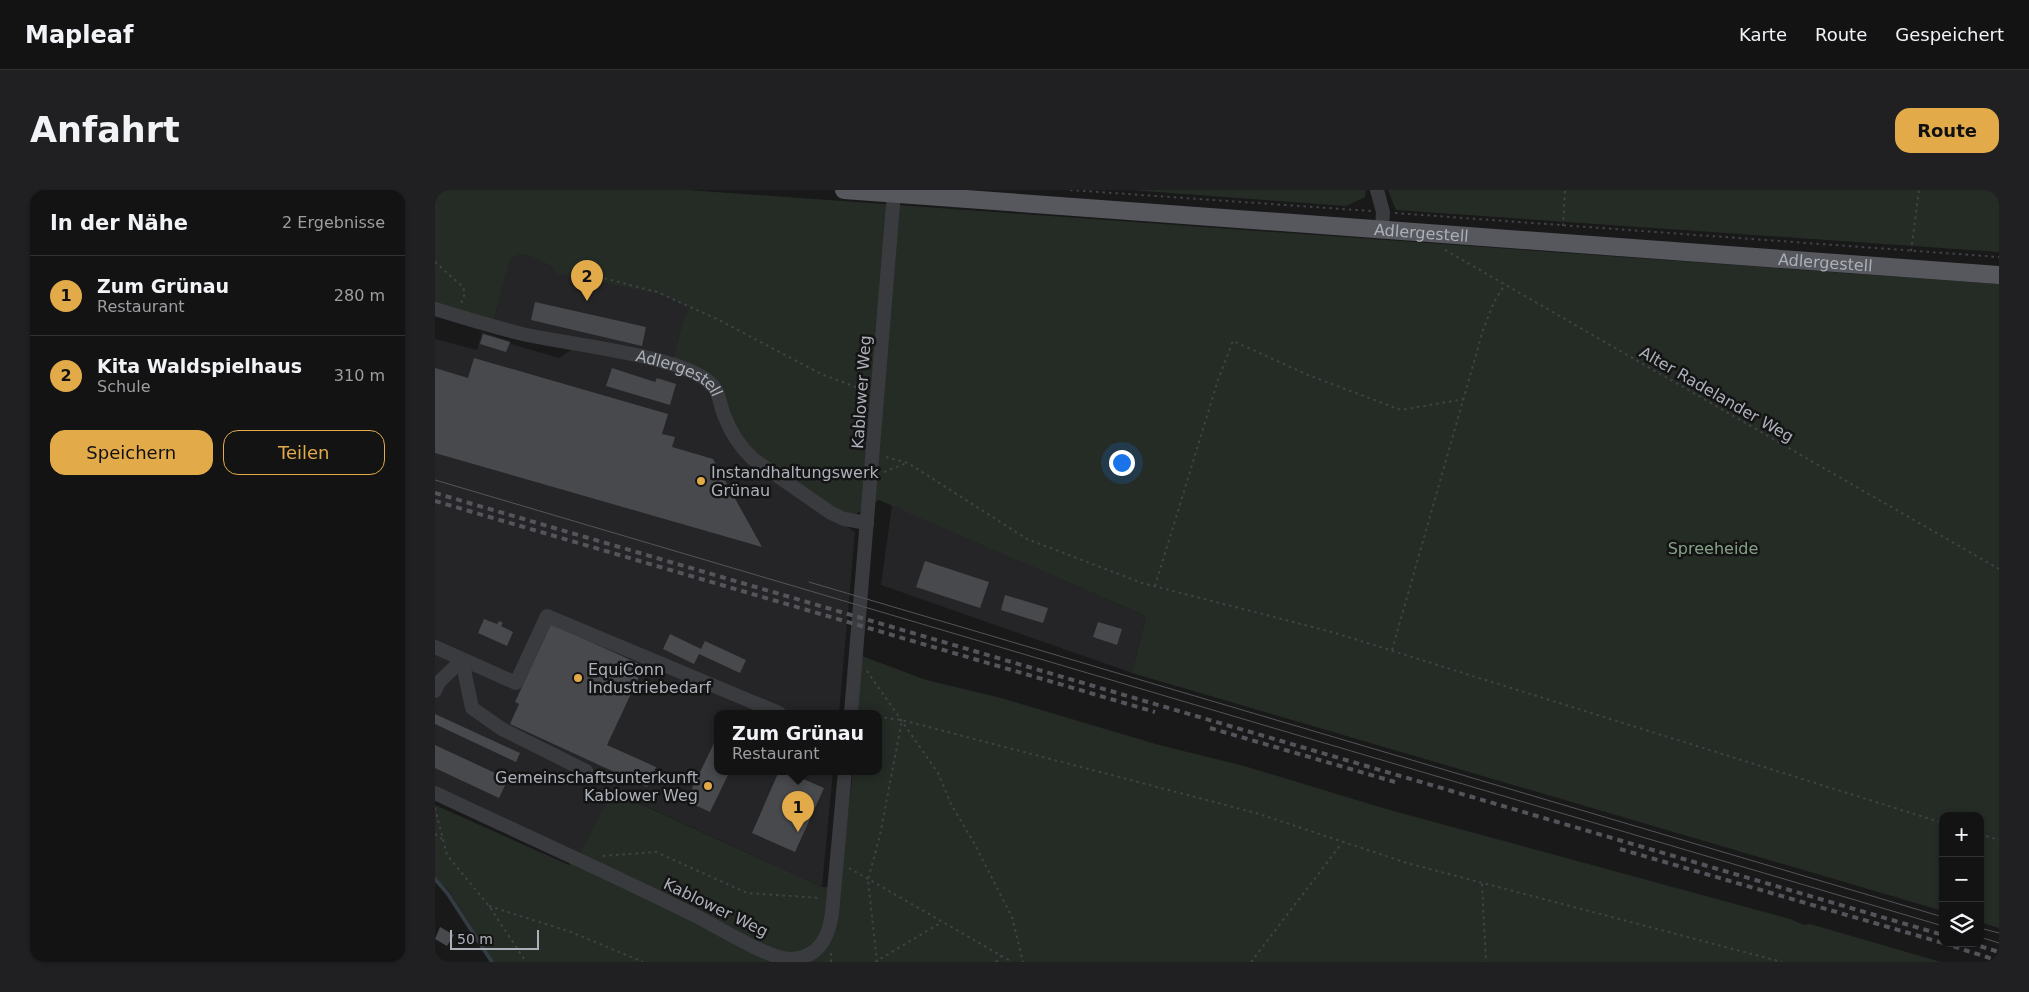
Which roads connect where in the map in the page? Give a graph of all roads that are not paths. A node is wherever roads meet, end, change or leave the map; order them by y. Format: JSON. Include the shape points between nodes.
{"nodes":[{"id":1,"x":844,"y":190,"type":"edge"},
{"id":2,"x":1377,"y":190,"type":"edge"},
{"id":3,"x":894,"y":193,"type":"junction"},
{"id":4,"x":1382,"y":230,"type":"junction"},
{"id":5,"x":1999,"y":275,"type":"edge"},
{"id":6,"x":435,"y":309,"type":"edge"},
{"id":7,"x":867,"y":523,"type":"junction"},
{"id":8,"x":435,"y":648,"type":"edge"},
{"id":9,"x":462,"y":660,"type":"junction"},
{"id":10,"x":436,"y":684,"type":"edge"},
{"id":11,"x":772,"y":710,"type":"edge"},
{"id":12,"x":851,"y":710,"type":"edge"},
{"id":13,"x":586,"y":771,"type":"dead end"},
{"id":14,"x":845,"y":775,"type":"edge"},
{"id":15,"x":435,"y":793,"type":"edge"}],
"edges":[{"from":1,"to":3,"type":"main road","name":"Adlergestell"},
{"from":2,"to":4,"type":"street","via":[[1383,212]]},
{"from":3,"to":4,"type":"main road","name":"Adlergestell"},
{"from":3,"to":7,"type":"street","name":"Kablower Weg"},
{"from":4,"to":5,"type":"main road","name":"Adlergestell"},
{"from":6,"to":7,"type":"street","name":"Adlergestell","via":[[520,333],[654,360],[694,373],[719,394],[724,415],[743,449],[753,459],[831,513]]},
{"from":7,"to":12,"type":"street","name":"Kablower Weg"},
{"from":8,"to":9,"type":"street"},
{"from":9,"to":10,"type":"street"},
{"from":9,"to":11,"type":"street","via":[[515,683],[547,616]]},
{"from":9,"to":13,"type":"street","via":[[472,708],[502,729]]},
{"from":14,"to":15,"type":"street","name":"Kablower Weg","via":[[830,926],[823,944],[803,957],[791,959],[779,958]]}]}
